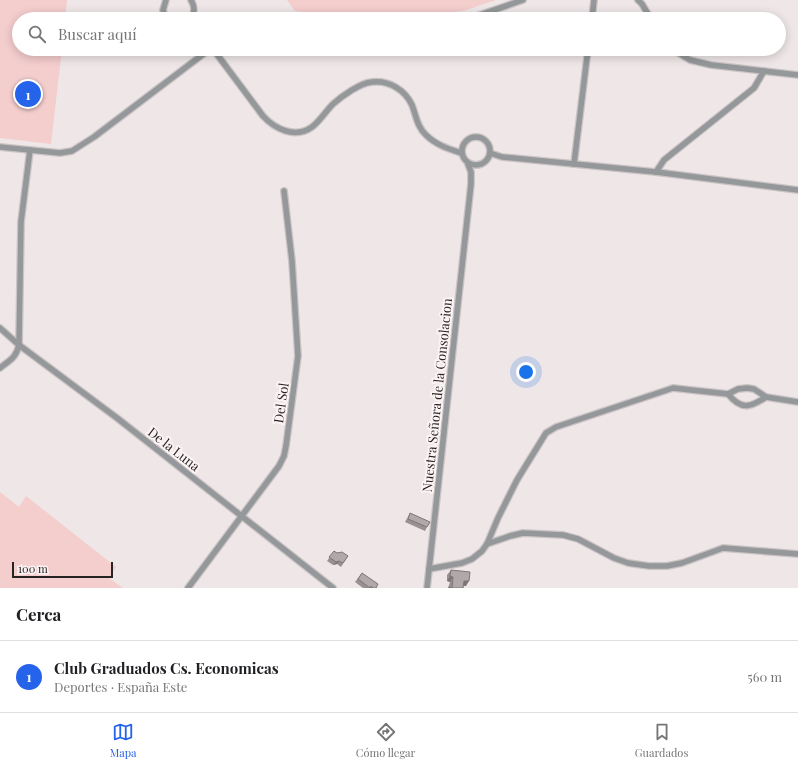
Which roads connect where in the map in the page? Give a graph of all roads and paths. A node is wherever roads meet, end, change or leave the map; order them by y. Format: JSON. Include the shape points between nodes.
{"nodes":[{"id":1,"x":166,"y":0,"type":"edge"},
{"id":2,"x":191,"y":0,"type":"edge"},
{"id":3,"x":523,"y":0,"type":"edge"},
{"id":4,"x":594,"y":0,"type":"edge"},
{"id":5,"x":638,"y":0,"type":"edge"},
{"id":6,"x":164,"y":12,"type":"edge"},
{"id":7,"x":193,"y":12,"type":"edge"},
{"id":8,"x":488,"y":12,"type":"edge"},
{"id":9,"x":593,"y":12,"type":"edge"},
{"id":10,"x":647,"y":12,"type":"edge"},
{"id":11,"x":202,"y":56,"type":"edge"},
{"id":12,"x":216,"y":56,"type":"edge"},
{"id":13,"x":587,"y":56,"type":"edge"},
{"id":14,"x":683,"y":56,"type":"edge"},
{"id":15,"x":764,"y":71,"type":"junction"},
{"id":16,"x":798,"y":76,"type":"edge"},
{"id":17,"x":0,"y":147,"type":"edge"},
{"id":18,"x":30,"y":150,"type":"junction"},
{"id":19,"x":461,"y":153,"type":"junction"},
{"id":20,"x":490,"y":153,"type":"junction"},
{"id":21,"x":468,"y":164,"type":"junction"},
{"id":22,"x":574,"y":164,"type":"junction"},
{"id":23,"x":478,"y":166,"type":"junction"},
{"id":24,"x":656,"y":172,"type":"junction"},
{"id":25,"x":471,"y":184,"type":"junction"},
{"id":26,"x":798,"y":190,"type":"edge"},
{"id":27,"x":284,"y":191,"type":"dead end"},
{"id":28,"x":0,"y":328,"type":"edge"},
{"id":29,"x":19,"y":345,"type":"junction"},
{"id":30,"x":0,"y":368,"type":"edge"},
{"id":31,"x":728,"y":394,"type":"junction"},
{"id":32,"x":766,"y":397,"type":"junction"},
{"id":33,"x":798,"y":402,"type":"edge"},
{"id":34,"x":242,"y":516,"type":"junction"},
{"id":35,"x":487,"y":544,"type":"junction"},
{"id":36,"x":798,"y":554,"type":"edge"},
{"id":37,"x":430,"y":569,"type":"junction"},
{"id":38,"x":188,"y":588,"type":"edge"},
{"id":39,"x":333,"y":588,"type":"edge"},
{"id":40,"x":427,"y":588,"type":"edge"}],
"edges":[{"from":1,"to":6,"type":"street"},
{"from":2,"to":7,"type":"street"},
{"from":3,"to":8,"type":"street"},
{"from":4,"to":9,"type":"street"},
{"from":5,"to":10,"type":"street"},
{"from":11,"to":18,"type":"street","via":[[72,151],[60,153]]},
{"from":12,"to":19,"type":"street","via":[[263,116],[280,130],[293,132],[312,127],[334,103],[359,86],[372,82],[384,83],[394,86],[405,95],[425,135]]},
{"from":13,"to":22,"type":"street"},
{"from":14,"to":15,"type":"street","via":[[711,65]]},
{"from":15,"to":16,"type":"street"},
{"from":15,"to":24,"type":"street","via":[[754,88],[664,160]]},
{"from":17,"to":18,"type":"street"},
{"from":18,"to":29,"type":"street","via":[[21,222]]},
{"from":19,"to":20,"type":"street","via":[[464,144],[476,137],[485,140]]},
{"from":19,"to":21,"type":"street"},
{"from":20,"to":22,"type":"street","via":[[502,157]]},
{"from":20,"to":23,"type":"street","via":[[486,162]]},
{"from":21,"to":23,"type":"street"},
{"from":21,"to":25,"type":"street"},
{"from":22,"to":24,"type":"street"},
{"from":23,"to":25,"type":"street"},
{"from":24,"to":26,"type":"street"},
{"from":25,"to":37,"type":"street","name":"Nuestra Señora de la Consolacion"},
{"from":27,"to":34,"type":"street","name":"Del Sol","via":[[297,327],[296,375],[284,456]]},
{"from":28,"to":29,"type":"street","name":"De la Luna"},
{"from":29,"to":30,"type":"street","via":[[17,354]]},
{"from":29,"to":34,"type":"street","name":"De la Luna"},
{"from":31,"to":32,"type":"street","via":[[746,388],[754,389]]},
{"from":31,"to":32,"type":"street","via":[[733,401],[750,406]]},
{"from":31,"to":35,"type":"street","via":[[673,388],[549,430],[517,480]]},
{"from":32,"to":33,"type":"street"},
{"from":34,"to":38,"type":"street","name":"Del Sol"},
{"from":34,"to":39,"type":"street","name":"De la Luna"},
{"from":35,"to":36,"type":"street","via":[[523,533],[563,535],[578,539],[614,558],[649,566],[682,563],[723,548]]},
{"from":35,"to":37,"type":"street","via":[[472,559]]},
{"from":37,"to":40,"type":"street","name":"Nuestra Señora de la Consolacion"}]}
